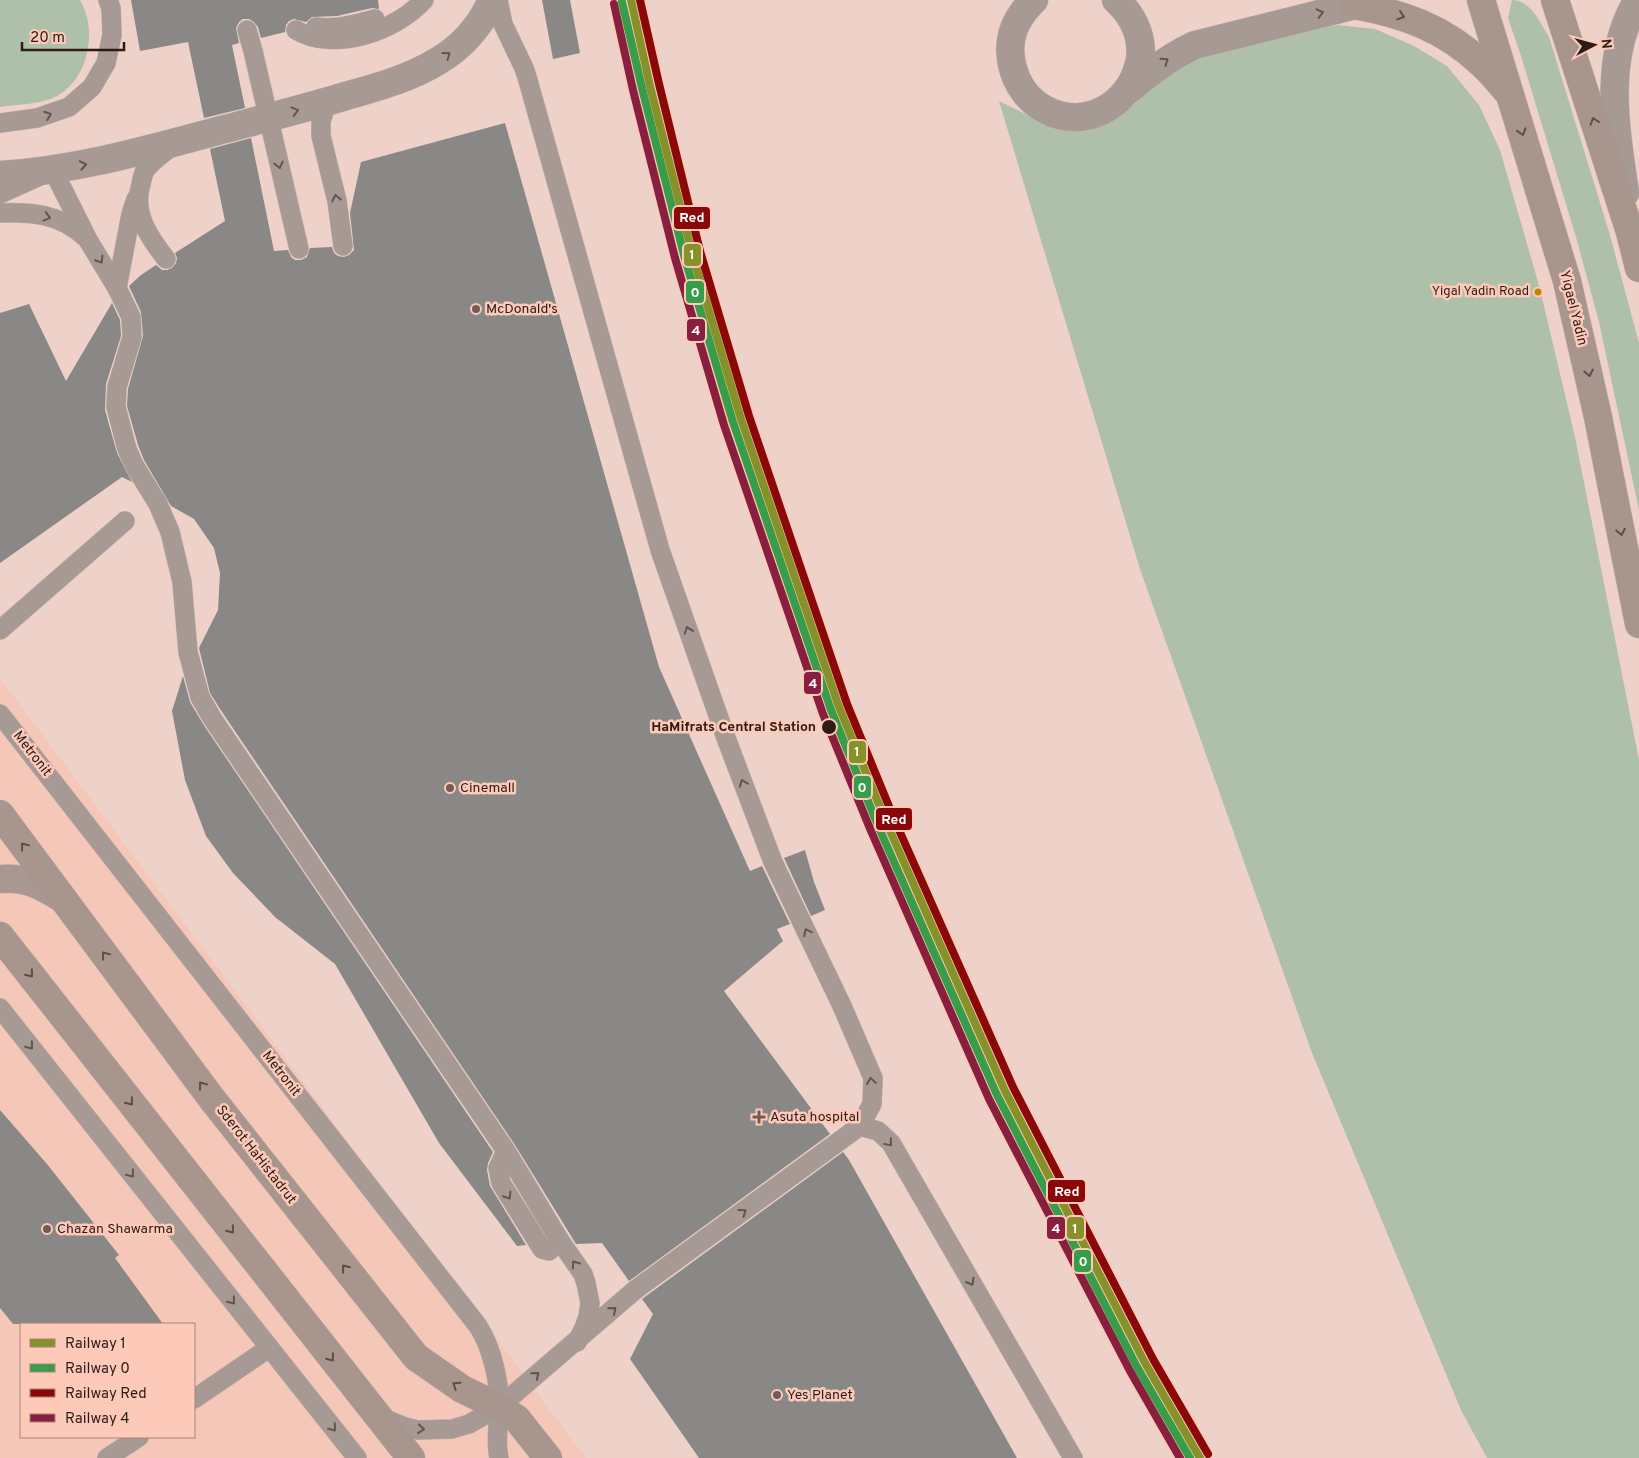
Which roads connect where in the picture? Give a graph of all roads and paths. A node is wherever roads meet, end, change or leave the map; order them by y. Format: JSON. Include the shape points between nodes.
{"nodes":[{"id":1,"x":108,"y":0,"type":"edge"},
{"id":2,"x":408,"y":0,"type":"edge"},
{"id":3,"x":424,"y":0,"type":"edge"},
{"id":4,"x":492,"y":0,"type":"edge"},
{"id":5,"x":498,"y":0,"type":"edge"},
{"id":6,"x":1012,"y":0,"type":"edge"},
{"id":7,"x":1034,"y":0,"type":"edge"},
{"id":8,"x":1116,"y":0,"type":"edge"},
{"id":9,"x":1137,"y":0,"type":"edge"},
{"id":10,"x":1143,"y":0,"type":"edge"},
{"id":11,"x":1547,"y":0,"type":"edge"},
{"id":12,"x":1555,"y":0,"type":"edge"},
{"id":13,"x":1638,"y":0,"type":"edge"},
{"id":14,"x":1365,"y":3,"type":"edge"},
{"id":15,"x":1486,"y":6,"type":"edge"},
{"id":16,"x":1564,"y":26,"type":"junction"},
{"id":17,"x":316,"y":28,"type":"dead end"},
{"id":18,"x":247,"y":30,"type":"dead end"},
{"id":19,"x":296,"y":30,"type":"dead end"},
{"id":20,"x":1013,"y":32,"type":"junction"},
{"id":21,"x":1127,"y":91,"type":"junction"},
{"id":22,"x":1510,"y":95,"type":"junction"},
{"id":23,"x":340,"y":98,"type":"junction"},
{"id":24,"x":269,"y":118,"type":"junction"},
{"id":25,"x":0,"y":123,"type":"edge"},
{"id":26,"x":177,"y":142,"type":"junction"},
{"id":27,"x":53,"y":170,"type":"junction"},
{"id":28,"x":0,"y":175,"type":"edge"},
{"id":29,"x":138,"y":192,"type":"junction"},
{"id":30,"x":0,"y":194,"type":"edge"},
{"id":31,"x":0,"y":213,"type":"edge"},
{"id":32,"x":1630,"y":232,"type":"junction"},
{"id":33,"x":88,"y":240,"type":"junction"},
{"id":34,"x":343,"y":246,"type":"dead end"},
{"id":35,"x":299,"y":249,"type":"dead end"},
{"id":36,"x":166,"y":259,"type":"dead end"},
{"id":37,"x":1639,"y":268,"type":"edge"},
{"id":38,"x":118,"y":288,"type":"junction"},
{"id":39,"x":125,"y":521,"type":"dead end"},
{"id":40,"x":1639,"y":624,"type":"edge"},
{"id":41,"x":0,"y":630,"type":"edge"},
{"id":42,"x":0,"y":714,"type":"edge"},
{"id":43,"x":0,"y":814,"type":"edge"},
{"id":44,"x":0,"y":879,"type":"edge"},
{"id":45,"x":64,"y":899,"type":"junction"},
{"id":46,"x":0,"y":936,"type":"edge"},
{"id":47,"x":0,"y":1008,"type":"edge"},
{"id":48,"x":860,"y":1126,"type":"junction"},
{"id":49,"x":577,"y":1342,"type":"junction"},
{"id":50,"x":270,"y":1348,"type":"junction"},
{"id":51,"x":195,"y":1399,"type":"edge"},
{"id":52,"x":500,"y":1407,"type":"junction"},
{"id":53,"x":375,"y":1414,"type":"junction"},
{"id":54,"x":137,"y":1438,"type":"edge"},
{"id":55,"x":107,"y":1458,"type":"edge"},
{"id":56,"x":357,"y":1458,"type":"edge"},
{"id":57,"x":411,"y":1458,"type":"edge"},
{"id":58,"x":499,"y":1458,"type":"edge"},
{"id":59,"x":548,"y":1458,"type":"edge"},
{"id":60,"x":1073,"y":1458,"type":"edge"}],
"edges":[{"from":25,"to":1,"type":"lane","one_way":true,"via":[[37,118],[69,106],[92,87],[106,63],[112,35]]},
{"from":2,"to":17,"type":"lane","via":[[395,12],[357,24]]},
{"from":3,"to":19,"type":"lane","via":[[394,23],[352,38],[319,39]]},
{"from":23,"to":4,"type":"street","one_way":true,"via":[[393,82],[440,60],[475,30]]},
{"from":48,"to":5,"type":"lane","one_way":true,"via":[[872,1104],[873,1078],[774,862],[726,738],[660,550],[527,77],[503,24]]},
{"from":6,"to":20,"type":"lane"},
{"from":7,"to":20,"type":"street","via":[[1021,15]]},
{"from":8,"to":21,"type":"street","via":[[1136,25],[1141,48],[1138,71]]},
{"from":9,"to":10,"type":"street"},
{"from":11,"to":16,"type":"street"},
{"from":12,"to":16,"type":"highway"},
{"from":13,"to":32,"type":"street","via":[[1628,16],[1617,55],[1614,93]]},
{"from":21,"to":14,"type":"street","one_way":true,"via":[[1176,53],[1195,44]]},
{"from":14,"to":22,"type":"highway","one_way":true,"via":[[1422,23],[1462,46]]},
{"from":15,"to":22,"type":"highway","name":"Yigael Yadin"},
{"from":32,"to":16,"type":"highway","one_way":true},
{"from":18,"to":24,"type":"lane"},
{"from":20,"to":21,"type":"street","via":[[1010,58],[1018,82],[1025,93],[1045,110],[1070,116],[1096,113],[1113,105]]},
{"from":22,"to":40,"type":"highway","name":"Yigael Yadin","one_way":true,"via":[[1570,290]]},
{"from":24,"to":23,"type":"street","one_way":true},
{"from":34,"to":23,"type":"lane","one_way":true,"via":[[337,201],[321,136],[325,109]]},
{"from":24,"to":26,"type":"street"},
{"from":24,"to":35,"type":"lane","one_way":true},
{"from":27,"to":26,"type":"street","one_way":true},
{"from":26,"to":29,"type":"lane","via":[[146,170]]},
{"from":27,"to":28,"type":"street"},
{"from":27,"to":30,"type":"lane"},
{"from":27,"to":33,"type":"lane"},
{"from":29,"to":36,"type":"lane","via":[[143,224]]},
{"from":29,"to":38,"type":"lane"},
{"from":31,"to":33,"type":"lane","one_way":true,"via":[[34,213],[61,220]]},
{"from":32,"to":37,"type":"highway"},
{"from":33,"to":38,"type":"lane","one_way":true},
{"from":49,"to":38,"type":"lane","one_way":true,"via":[[588,1317],[589,1294],[583,1274],[560,1241],[549,1251],[542,1249],[501,1185],[498,1168],[506,1151],[200,697],[188,652],[182,582],[170,532],[127,449],[116,407],[117,388],[133,329],[131,316]]},
{"from":39,"to":41,"type":"lane"},
{"from":42,"to":52,"type":"lane","name":"Metronit","via":[[478,1326],[493,1365]]},
{"from":45,"to":43,"type":"highway","name":"Sderot HaHistadrut","one_way":true},
{"from":44,"to":45,"type":"street","via":[[32,881]]},
{"from":52,"to":45,"type":"highway","name":"Sderot HaHistadrut","one_way":true,"via":[[462,1389],[416,1358],[212,1099]]},
{"from":46,"to":53,"type":"highway","one_way":true},
{"from":47,"to":50,"type":"lane","one_way":true},
{"from":49,"to":48,"type":"lane","one_way":true,"via":[[635,1290]]},
{"from":48,"to":60,"type":"lane","one_way":true,"via":[[878,1131],[891,1143]]},
{"from":52,"to":49,"type":"lane","one_way":true},
{"from":50,"to":51,"type":"lane"},
{"from":50,"to":56,"type":"lane","one_way":true},
{"from":53,"to":52,"type":"lane","one_way":true,"via":[[404,1427],[435,1430],[469,1424]]},
{"from":52,"to":58,"type":"lane","name":"Metronit","via":[[497,1432]]},
{"from":52,"to":59,"type":"highway","name":"Sderot HaHistadrut","via":[[517,1419]]},
{"from":53,"to":57,"type":"highway"},
{"from":54,"to":55,"type":"lane"}]}
